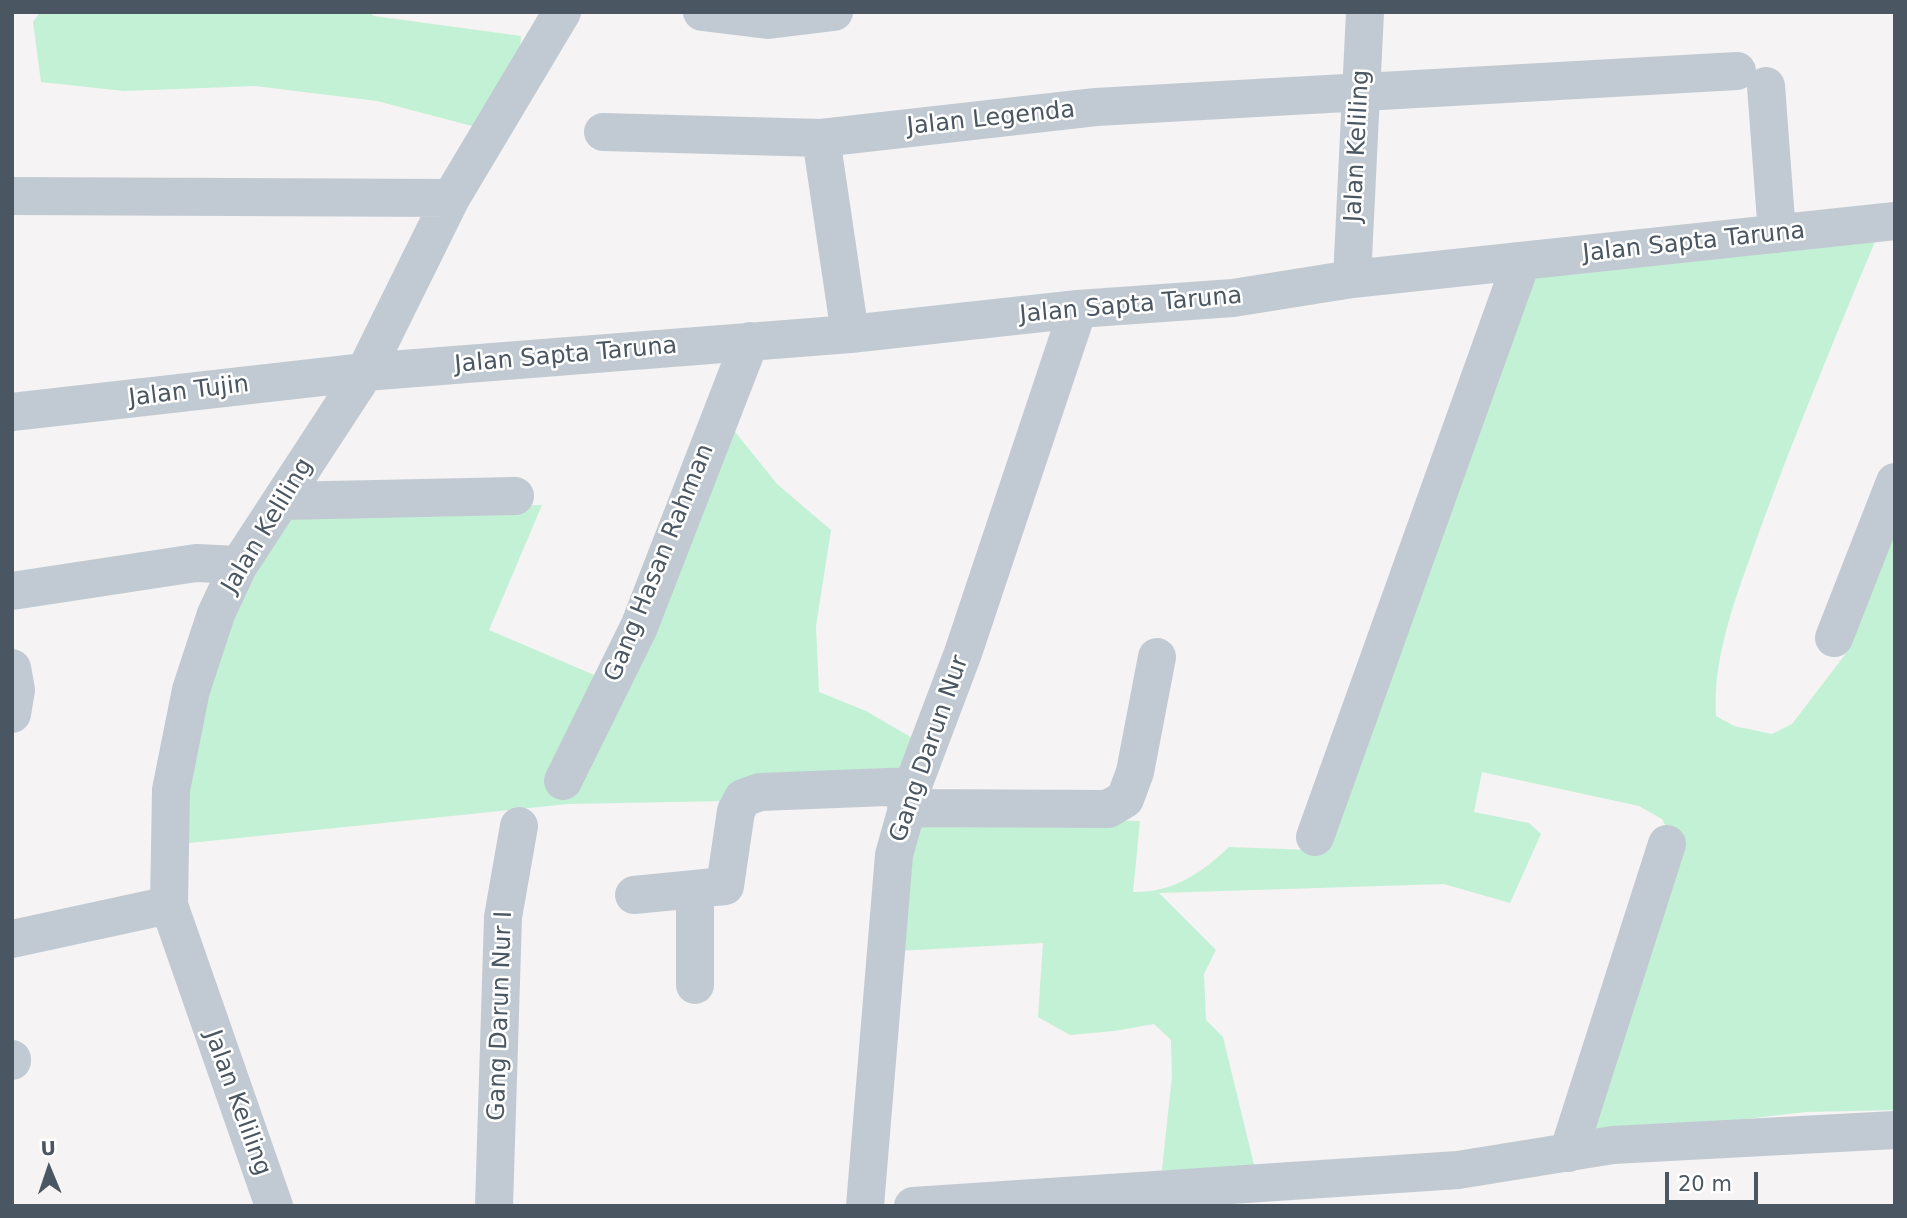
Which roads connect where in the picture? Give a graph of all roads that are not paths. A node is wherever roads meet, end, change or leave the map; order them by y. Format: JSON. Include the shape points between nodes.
{"nodes":[{"id":1,"x":562,"y":12,"type":"edge"},
{"id":2,"x":702,"y":12,"type":"edge"},
{"id":3,"x":834,"y":12,"type":"edge"},
{"id":4,"x":1365,"y":12,"type":"edge"},
{"id":5,"x":1360,"y":94,"type":"junction"},
{"id":6,"x":603,"y":132,"type":"dead end"},
{"id":7,"x":821,"y":138,"type":"junction"},
{"id":8,"x":12,"y":197,"type":"edge"},
{"id":9,"x":451,"y":198,"type":"junction"},
{"id":10,"x":1895,"y":221,"type":"edge"},
{"id":11,"x":1777,"y":234,"type":"junction"},
{"id":12,"x":1521,"y":262,"type":"junction"},
{"id":13,"x":1352,"y":279,"type":"junction"},
{"id":14,"x":1078,"y":309,"type":"junction"},
{"id":15,"x":850,"y":334,"type":"junction"},
{"id":16,"x":750,"y":341,"type":"junction"},
{"id":17,"x":365,"y":372,"type":"junction"},
{"id":18,"x":12,"y":412,"type":"edge"},
{"id":19,"x":1895,"y":482,"type":"edge"},
{"id":20,"x":515,"y":496,"type":"dead end"},
{"id":21,"x":282,"y":500,"type":"junction"},
{"id":22,"x":239,"y":565,"type":"junction"},
{"id":23,"x":12,"y":591,"type":"edge"},
{"id":24,"x":1834,"y":638,"type":"dead end"},
{"id":25,"x":1157,"y":657,"type":"dead end"},
{"id":26,"x":12,"y":668,"type":"edge"},
{"id":27,"x":12,"y":714,"type":"edge"},
{"id":28,"x":563,"y":781,"type":"dead end"},
{"id":29,"x":909,"y":797,"type":"junction"},
{"id":30,"x":519,"y":826,"type":"dead end"},
{"id":31,"x":1315,"y":837,"type":"dead end"},
{"id":32,"x":1667,"y":844,"type":"dead end"},
{"id":33,"x":695,"y":889,"type":"junction"},
{"id":34,"x":634,"y":895,"type":"dead end"},
{"id":35,"x":169,"y":905,"type":"junction"},
{"id":36,"x":12,"y":939,"type":"edge"},
{"id":37,"x":695,"y":985,"type":"dead end"},
{"id":38,"x":1895,"y":1130,"type":"edge"},
{"id":39,"x":1568,"y":1153,"type":"junction"},
{"id":40,"x":1222,"y":1195,"type":"edge"},
{"id":41,"x":274,"y":1206,"type":"edge"},
{"id":42,"x":494,"y":1206,"type":"edge"},
{"id":43,"x":864,"y":1206,"type":"edge"},
{"id":44,"x":913,"y":1206,"type":"edge"}],
"edges":[{"from":1,"to":9,"type":"street","name":"Jalan Keliling"},
{"from":2,"to":3,"type":"street","via":[[768,20]]},
{"from":4,"to":5,"type":"street","name":"Jalan Keliling"},
{"from":5,"to":7,"type":"street","name":"Jalan Legenda","via":[[1096,107]]},
{"from":5,"to":11,"type":"street","name":"Jalan Legenda","via":[[1751,79]]},
{"from":5,"to":13,"type":"street","name":"Jalan Keliling"},
{"from":6,"to":7,"type":"street","name":"Jalan Legenda"},
{"from":7,"to":15,"type":"street"},
{"from":8,"to":9,"type":"street"},
{"from":9,"to":17,"type":"street","name":"Jalan Keliling"},
{"from":10,"to":11,"type":"street","name":"Jalan Sapta Taruna"},
{"from":11,"to":12,"type":"street","name":"Jalan Sapta Taruna"},
{"from":12,"to":13,"type":"street","name":"Jalan Sapta Taruna"},
{"from":12,"to":31,"type":"street"},
{"from":13,"to":14,"type":"street","name":"Jalan Sapta Taruna","via":[[1233,298]]},
{"from":14,"to":15,"type":"street","name":"Jalan Sapta Taruna"},
{"from":14,"to":29,"type":"street","name":"Gang Darun Nur","via":[[968,640]]},
{"from":15,"to":16,"type":"street","name":"Jalan Sapta Taruna"},
{"from":16,"to":17,"type":"street","name":"Jalan Sapta Taruna"},
{"from":16,"to":28,"type":"street","name":"Gang Hasan Rahman","via":[[639,626]]},
{"from":17,"to":18,"type":"street","name":"Jalan Tujin"},
{"from":17,"to":21,"type":"street","name":"Jalan Keliling"},
{"from":19,"to":24,"type":"street"},
{"from":20,"to":21,"type":"street"},
{"from":21,"to":22,"type":"street","name":"Jalan Keliling"},
{"from":22,"to":23,"type":"street","via":[[196,563]]},
{"from":22,"to":35,"type":"street","name":"Jalan Keliling","via":[[216,614],[191,690],[171,790]]},
{"from":25,"to":29,"type":"street","via":[[1135,772],[1125,799],[1108,809]]},
{"from":26,"to":27,"type":"street","via":[[16,690]]},
{"from":29,"to":33,"type":"street","via":[[760,792],[743,798],[736,811],[725,886]]},
{"from":29,"to":43,"type":"street","name":"Gang Darun Nur","via":[[894,855]]},
{"from":30,"to":42,"type":"street","name":"Gang Darun Nur I","via":[[503,917]]},
{"from":32,"to":39,"type":"street"},
{"from":33,"to":34,"type":"street"},
{"from":33,"to":37,"type":"street"},
{"from":35,"to":36,"type":"street"},
{"from":35,"to":41,"type":"street","name":"Jalan Keliling"},
{"from":38,"to":39,"type":"street","via":[[1654,1142]]},
{"from":39,"to":40,"type":"street","via":[[1458,1170]]},
{"from":40,"to":44,"type":"street"}]}
